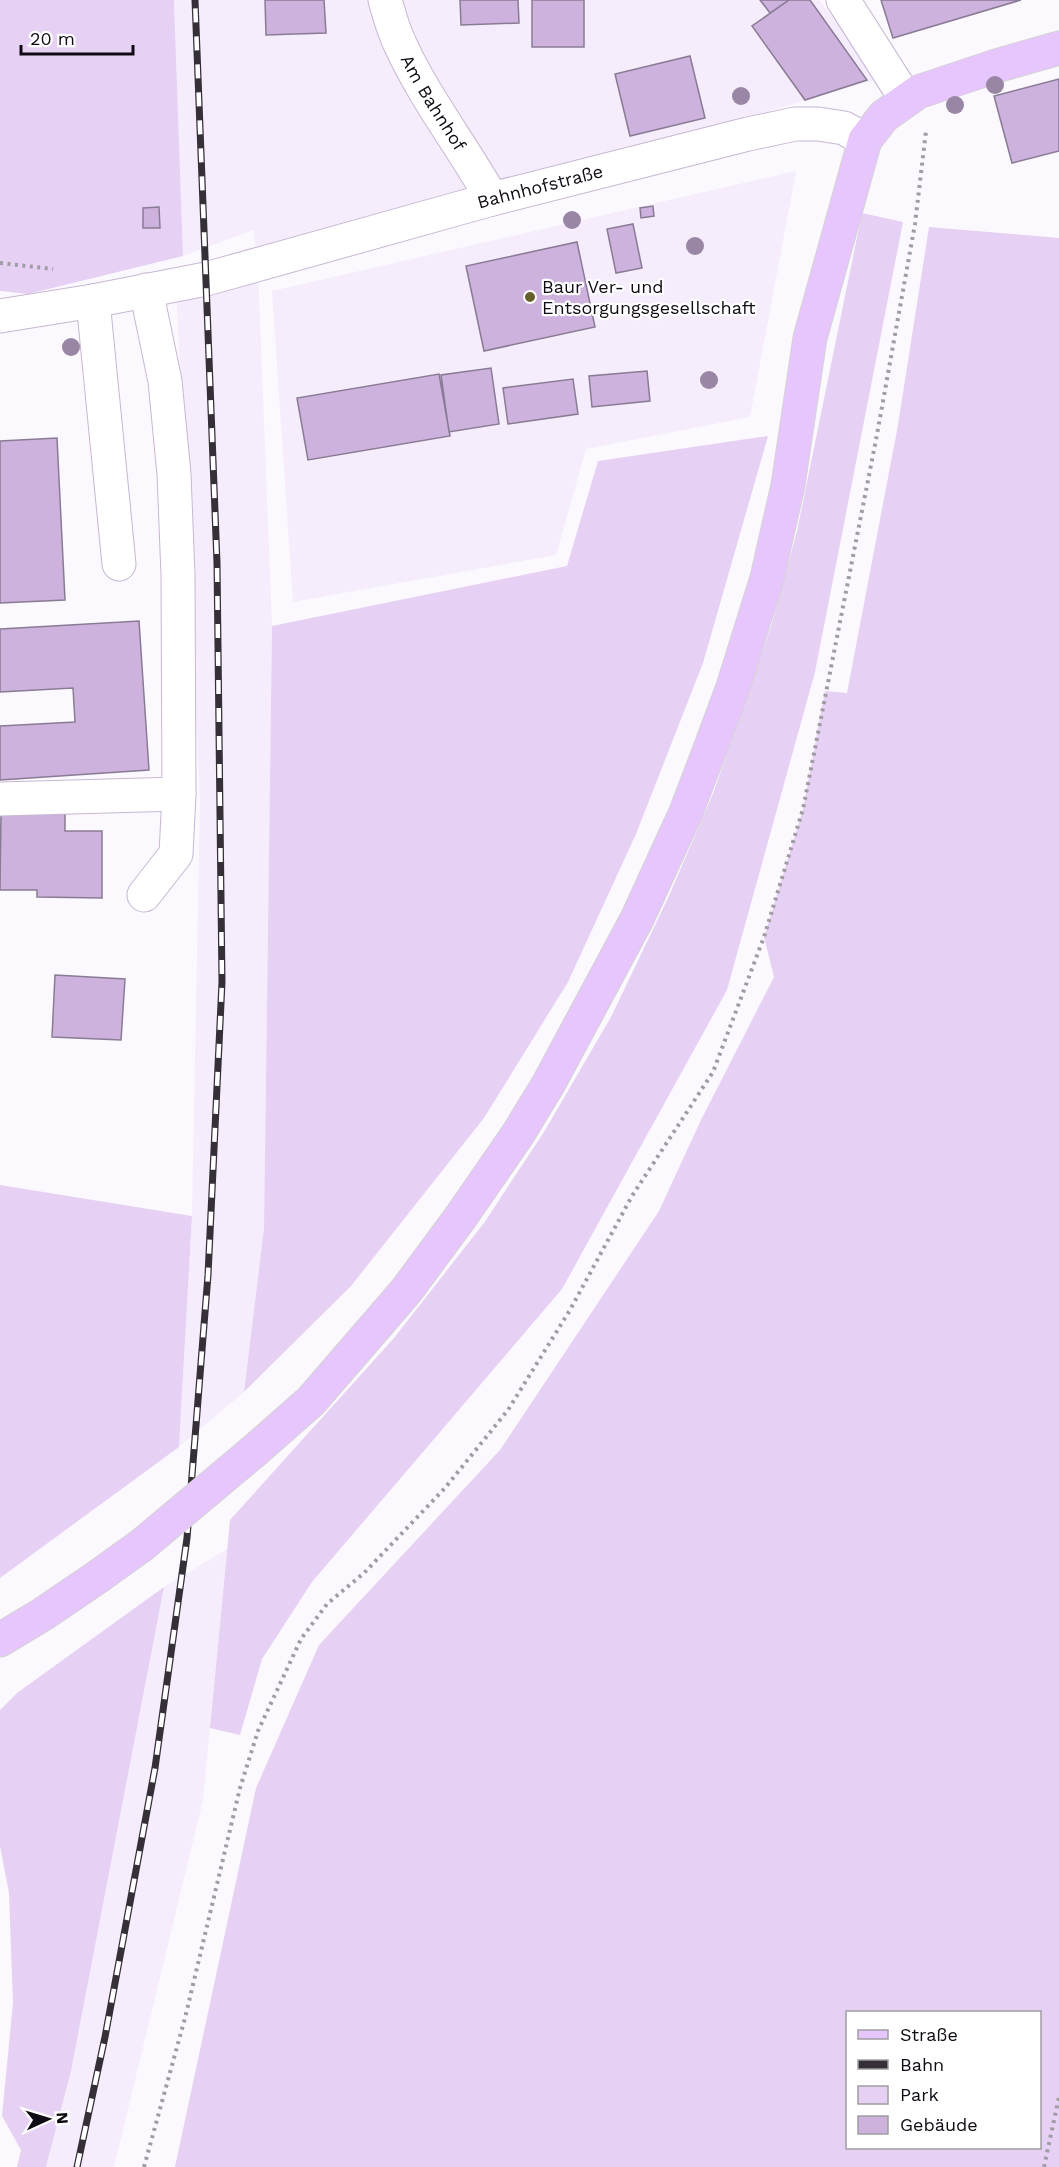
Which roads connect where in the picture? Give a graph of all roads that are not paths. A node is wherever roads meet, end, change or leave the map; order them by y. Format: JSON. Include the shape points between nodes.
{"nodes":[{"id":1,"x":385,"y":0,"type":"edge"},
{"id":2,"x":843,"y":0,"type":"edge"},
{"id":3,"x":1059,"y":48,"type":"edge"},
{"id":4,"x":919,"y":92,"type":"junction"},
{"id":5,"x":865,"y":140,"type":"junction"},
{"id":6,"x":492,"y":199,"type":"junction"},
{"id":7,"x":146,"y":290,"type":"junction"},
{"id":8,"x":93,"y":301,"type":"junction"},
{"id":9,"x":0,"y":316,"type":"edge"},
{"id":10,"x":119,"y":564,"type":"dead end"},
{"id":11,"x":179,"y":794,"type":"junction"},
{"id":12,"x":0,"y":799,"type":"edge"},
{"id":13,"x":144,"y":895,"type":"dead end"},
{"id":14,"x":0,"y":1640,"type":"edge"}],
"edges":[{"from":1,"to":6,"type":"street","name":"Am Bahnhof","via":[[399,42],[424,90]]},
{"from":2,"to":4,"type":"street"},
{"from":3,"to":4,"type":"main road"},
{"from":4,"to":5,"type":"main road","via":[[884,116]]},
{"from":5,"to":6,"type":"street","name":"Bahnhofstraße","via":[[844,128],[795,124]]},
{"from":5,"to":14,"type":"main road","bridge":true,"via":[[810,338],[789,485],[767,578],[728,700],[686,812],[637,919],[578,1031],[518,1134],[460,1218],[406,1291],[311,1401],[142,1545]]},
{"from":6,"to":7,"type":"street","name":"Bahnhofstraße","via":[[240,270]]},
{"from":7,"to":8,"type":"street","name":"Bahnhofstraße"},
{"from":7,"to":11,"type":"street","via":[[165,381],[174,474]]},
{"from":8,"to":9,"type":"street","name":"Bahnhofstraße"},
{"from":8,"to":10,"type":"street"},
{"from":11,"to":12,"type":"street"},
{"from":11,"to":13,"type":"street","via":[[176,854]]}]}
